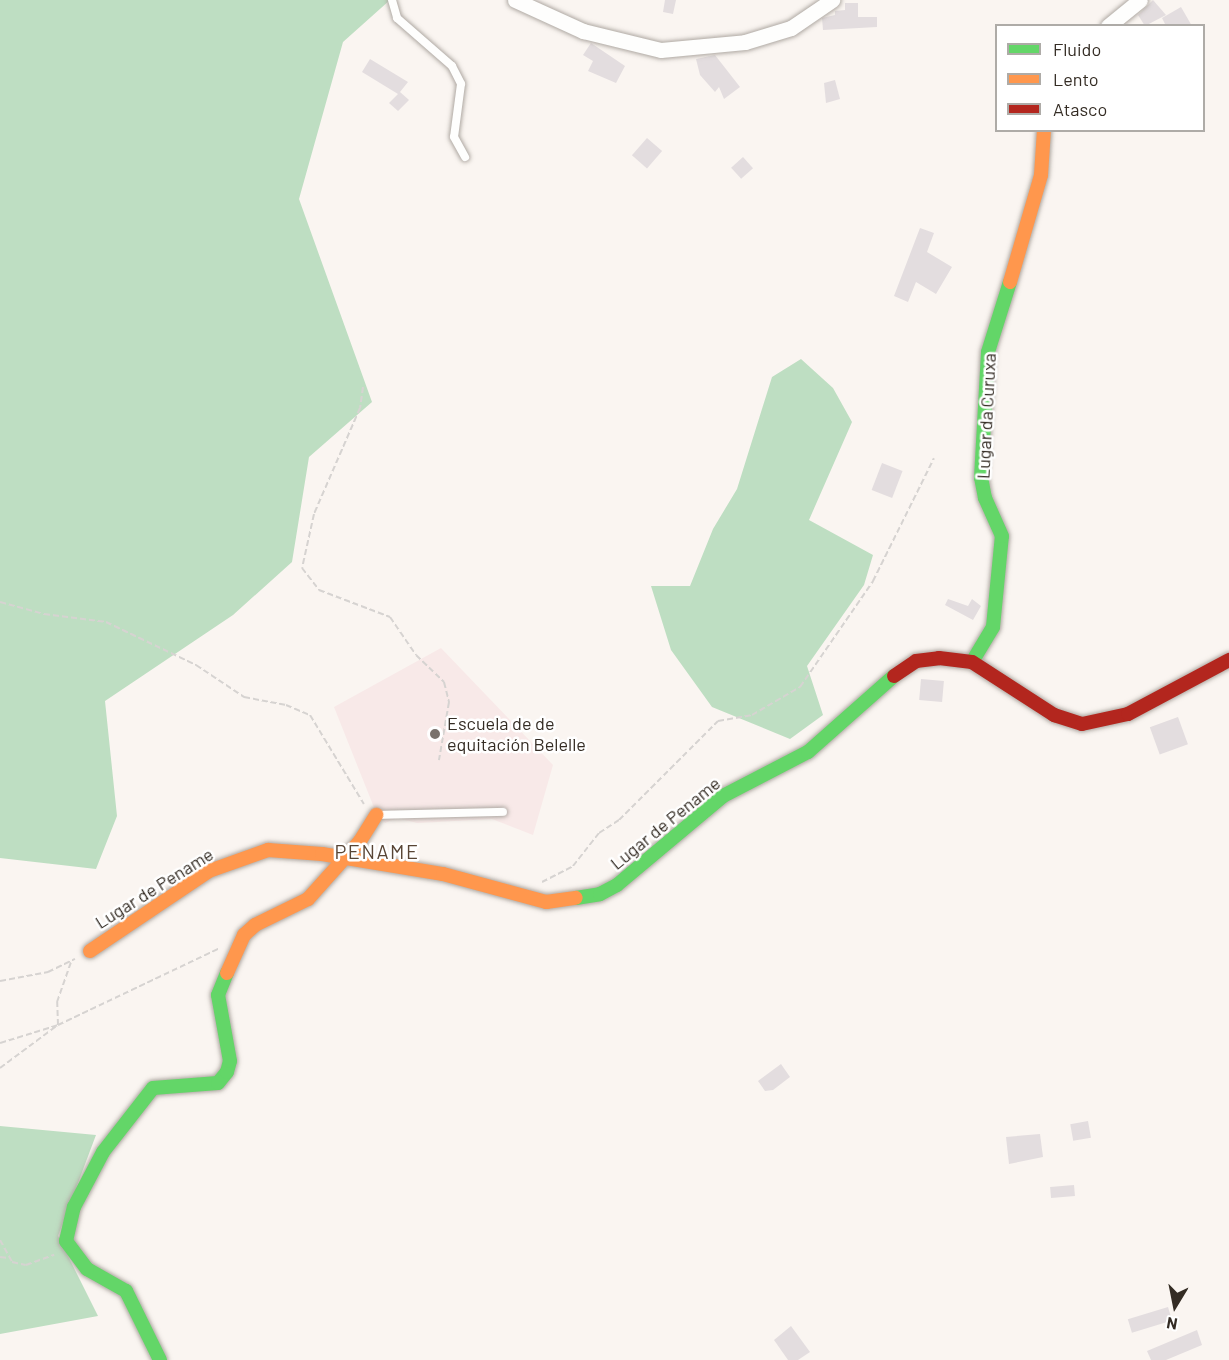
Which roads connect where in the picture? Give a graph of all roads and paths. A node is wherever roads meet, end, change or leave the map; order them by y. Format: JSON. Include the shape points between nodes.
{"nodes":[{"id":1,"x":392,"y":0,"type":"edge"},
{"id":2,"x":515,"y":0,"type":"edge"},
{"id":3,"x":832,"y":0,"type":"edge"},
{"id":4,"x":1140,"y":0,"type":"edge"},
{"id":5,"x":1110,"y":24,"type":"edge"},
{"id":6,"x":1044,"y":132,"type":"edge"},
{"id":7,"x":465,"y":158,"type":"dead end"},
{"id":8,"x":363,"y":387,"type":"dead end"},
{"id":9,"x":934,"y":458,"type":"dead end"},
{"id":10,"x":0,"y":602,"type":"edge"},
{"id":11,"x":1229,"y":660,"type":"edge"},
{"id":12,"x":972,"y":662,"type":"junction"},
{"id":13,"x":439,"y":760,"type":"dead end"},
{"id":14,"x":503,"y":812,"type":"dead end"},
{"id":15,"x":374,"y":820,"type":"junction"},
{"id":16,"x":345,"y":857,"type":"junction"},
{"id":17,"x":534,"y":886,"type":"dead end"},
{"id":18,"x":244,"y":935,"type":"junction"},
{"id":19,"x":90,"y":951,"type":"joint"},
{"id":20,"x":71,"y":962,"type":"junction"},
{"id":21,"x":0,"y":981,"type":"edge"},
{"id":22,"x":58,"y":1025,"type":"junction"},
{"id":23,"x":0,"y":1043,"type":"edge"},
{"id":24,"x":0,"y":1068,"type":"edge"},
{"id":25,"x":0,"y":1240,"type":"edge"},
{"id":26,"x":66,"y":1241,"type":"junction"},
{"id":27,"x":0,"y":1257,"type":"edge"},
{"id":28,"x":12,"y":1262,"type":"junction"},
{"id":29,"x":160,"y":1360,"type":"edge"}],
"edges":[{"from":1,"to":7,"type":"lane","via":[[397,18],[452,66],[461,84],[454,136]]},
{"from":2,"to":3,"type":"street","via":[[584,31],[661,50],[746,42],[791,28]]},
{"from":4,"to":5,"type":"street"},
{"from":6,"to":12,"type":"street","name":"Lugar da Curuxa","via":[[1041,175],[988,352],[981,478],[985,498],[1002,536],[993,627]]},
{"from":8,"to":13,"type":"path","via":[[360,408],[314,514],[302,568],[319,590],[390,617],[416,655],[444,682],[449,702]]},
{"from":9,"to":17,"type":"path","via":[[873,581],[820,664],[800,687],[752,715],[718,721],[619,820],[599,833],[573,866]]},
{"from":10,"to":15,"type":"path","via":[[44,614],[106,622],[196,665],[244,697],[286,705],[310,715]]},
{"from":11,"to":12,"type":"street","via":[[1128,714],[1082,724],[1054,715]]},
{"from":12,"to":16,"type":"street","name":"Lugar de Pename","via":[[939,658],[916,661],[808,752],[723,796],[617,885],[600,894],[546,902],[443,874]]},
{"from":14,"to":15,"type":"lane"},
{"from":15,"to":16,"type":"street"},
{"from":16,"to":18,"type":"street","via":[[308,899],[255,925]]},
{"from":16,"to":19,"type":"street","name":"Lugar de Pename","via":[[287,850],[240,858],[209,871]]},
{"from":18,"to":22,"type":"path"},
{"from":18,"to":26,"type":"street","via":[[218,995],[230,1061],[227,1072],[218,1083],[153,1088],[142,1098],[103,1152],[74,1207]]},
{"from":19,"to":20,"type":"path"},
{"from":20,"to":21,"type":"path","via":[[23,978]]},
{"from":20,"to":22,"type":"path","via":[[57,1002]]},
{"from":22,"to":23,"type":"path"},
{"from":22,"to":24,"type":"path"},
{"from":25,"to":28,"type":"path"},
{"from":26,"to":28,"type":"path","via":[[54,1255],[26,1265]]},
{"from":26,"to":29,"type":"street","via":[[87,1269],[126,1291]]},
{"from":27,"to":28,"type":"path","via":[[6,1256]]}]}
